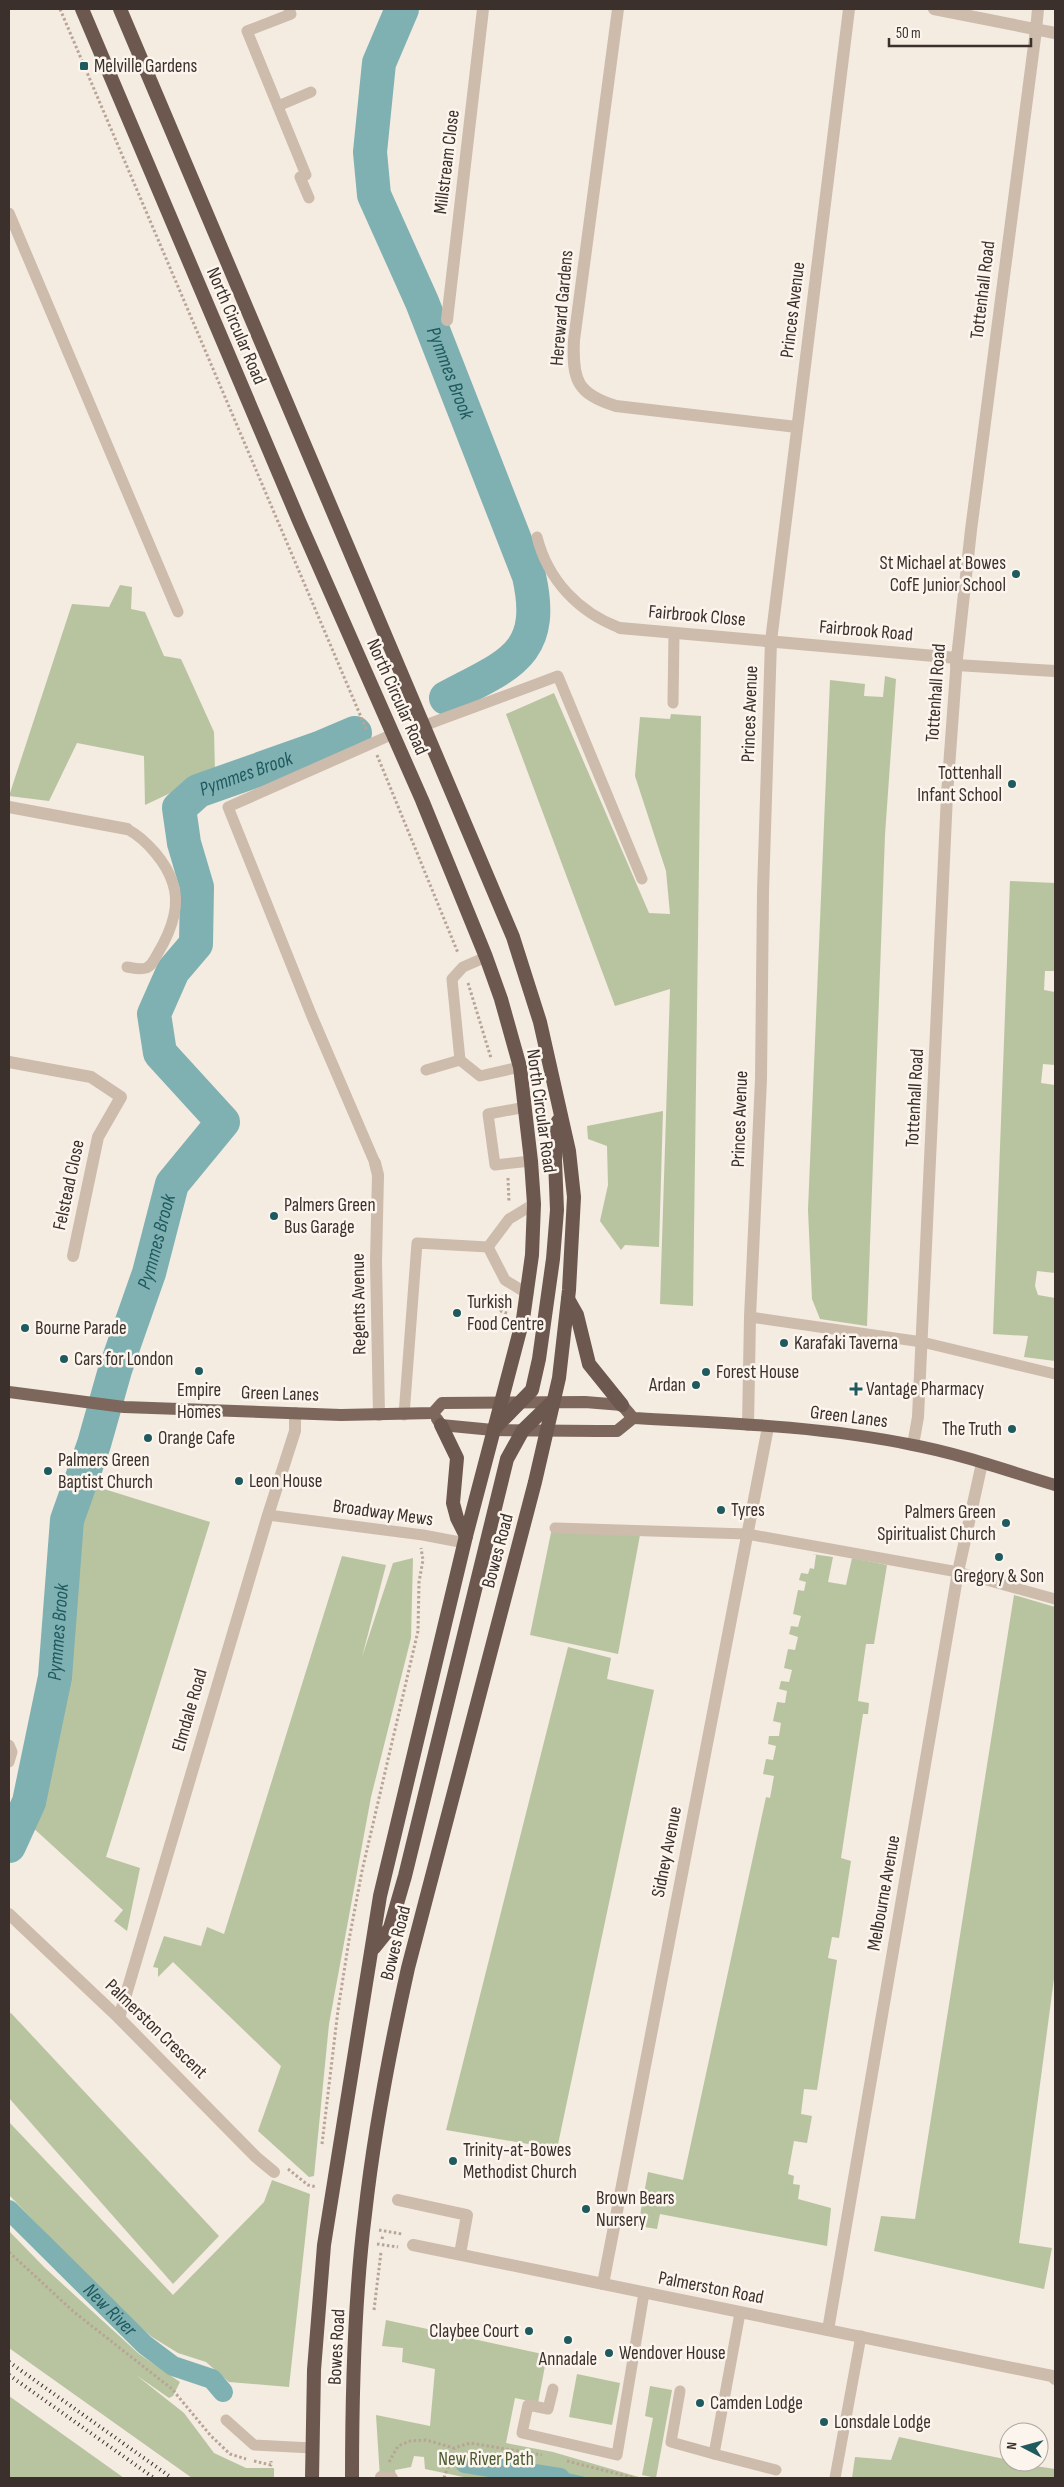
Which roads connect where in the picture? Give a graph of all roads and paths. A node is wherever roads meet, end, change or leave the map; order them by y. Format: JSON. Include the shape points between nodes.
{"nodes":[{"id":1,"x":60,"y":9,"type":"edge"},
{"id":2,"x":82,"y":9,"type":"edge"},
{"id":3,"x":120,"y":9,"type":"edge"},
{"id":4,"x":289,"y":9,"type":"edge"},
{"id":5,"x":483,"y":9,"type":"edge"},
{"id":6,"x":618,"y":9,"type":"edge"},
{"id":7,"x":849,"y":9,"type":"edge"},
{"id":8,"x":934,"y":9,"type":"edge"},
{"id":9,"x":1038,"y":9,"type":"edge"},
{"id":10,"x":1036,"y":30,"type":"junction"},
{"id":11,"x":1055,"y":33,"type":"edge"},
{"id":12,"x":311,"y":92,"type":"dead end"},
{"id":13,"x":278,"y":106,"type":"junction"},
{"id":14,"x":309,"y":198,"type":"dead end"},
{"id":15,"x":9,"y":213,"type":"edge"},
{"id":16,"x":447,"y":320,"type":"dead end"},
{"id":17,"x":797,"y":427,"type":"junction"},
{"id":18,"x":537,"y":537,"type":"dead end"},
{"id":19,"x":178,"y":612,"type":"dead end"},
{"id":20,"x":620,"y":628,"type":"joint"},
{"id":21,"x":674,"y":634,"type":"junction"},
{"id":22,"x":771,"y":641,"type":"junction"},
{"id":23,"x":956,"y":661,"type":"junction"},
{"id":24,"x":1055,"y":671,"type":"edge"},
{"id":25,"x":673,"y":703,"type":"dead end"},
{"id":26,"x":423,"y":726,"type":"junction"},
{"id":27,"x":393,"y":734,"type":"junction"},
{"id":28,"x":373,"y":744,"type":"junction"},
{"id":29,"x":9,"y":807,"type":"edge"},
{"id":30,"x":127,"y":829,"type":"joint"},
{"id":31,"x":642,"y":879,"type":"dead end"},
{"id":32,"x":486,"y":957,"type":"junction"},
{"id":33,"x":463,"y":966,"type":"junction"},
{"id":34,"x":127,"y":967,"type":"dead end"},
{"id":35,"x":460,"y":1060,"type":"junction"},
{"id":36,"x":9,"y":1062,"type":"edge"},
{"id":37,"x":520,"y":1066,"type":"junction"},
{"id":38,"x":426,"y":1070,"type":"dead end"},
{"id":39,"x":526,"y":1107,"type":"junction"},
{"id":40,"x":560,"y":1110,"type":"junction"},
{"id":41,"x":531,"y":1161,"type":"junction"},
{"id":42,"x":375,"y":1163,"type":"joint"},
{"id":43,"x":534,"y":1204,"type":"junction"},
{"id":44,"x":488,"y":1247,"type":"junction"},
{"id":45,"x":73,"y":1256,"type":"dead end"},
{"id":46,"x":528,"y":1294,"type":"junction"},
{"id":47,"x":568,"y":1299,"type":"junction"},
{"id":48,"x":750,"y":1316,"type":"junction"},
{"id":49,"x":922,"y":1342,"type":"junction"},
{"id":50,"x":1055,"y":1374,"type":"edge"},
{"id":51,"x":9,"y":1392,"type":"edge"},
{"id":52,"x":552,"y":1402,"type":"junction"},
{"id":53,"x":501,"y":1403,"type":"junction"},
{"id":54,"x":520,"y":1403,"type":"junction"},
{"id":55,"x":622,"y":1405,"type":"junction"},
{"id":56,"x":296,"y":1413,"type":"junction"},
{"id":57,"x":379,"y":1415,"type":"junction"},
{"id":58,"x":404,"y":1415,"type":"junction"},
{"id":59,"x":633,"y":1418,"type":"junction"},
{"id":60,"x":437,"y":1419,"type":"junction"},
{"id":61,"x":748,"y":1425,"type":"junction"},
{"id":62,"x":768,"y":1427,"type":"junction"},
{"id":63,"x":546,"y":1429,"type":"junction"},
{"id":64,"x":494,"y":1430,"type":"junction"},
{"id":65,"x":524,"y":1430,"type":"junction"},
{"id":66,"x":913,"y":1445,"type":"junction"},
{"id":67,"x":982,"y":1463,"type":"junction"},
{"id":68,"x":1055,"y":1485,"type":"edge"},
{"id":69,"x":268,"y":1515,"type":"junction"},
{"id":70,"x":555,"y":1528,"type":"dead end"},
{"id":71,"x":747,"y":1534,"type":"junction"},
{"id":72,"x":465,"y":1540,"type":"junction"},
{"id":73,"x":423,"y":1560,"type":"dead end"},
{"id":74,"x":958,"y":1572,"type":"junction"},
{"id":75,"x":1055,"y":1599,"type":"edge"},
{"id":76,"x":9,"y":1745,"type":"edge"},
{"id":77,"x":9,"y":1762,"type":"edge"},
{"id":78,"x":9,"y":1914,"type":"edge"},
{"id":79,"x":374,"y":1948,"type":"junction"},
{"id":80,"x":119,"y":2018,"type":"junction"},
{"id":81,"x":321,"y":2153,"type":"dead end"},
{"id":82,"x":274,"y":2172,"type":"dead end"},
{"id":83,"x":398,"y":2200,"type":"dead end"},
{"id":84,"x":362,"y":2243,"type":"junction"},
{"id":85,"x":413,"y":2245,"type":"joint"},
{"id":86,"x":9,"y":2252,"type":"edge"},
{"id":87,"x":381,"y":2252,"type":"dead end"},
{"id":88,"x":460,"y":2254,"type":"junction"},
{"id":89,"x":603,"y":2284,"type":"junction"},
{"id":90,"x":644,"y":2293,"type":"junction"},
{"id":91,"x":374,"y":2313,"type":"dead end"},
{"id":92,"x":740,"y":2313,"type":"junction"},
{"id":93,"x":828,"y":2330,"type":"junction"},
{"id":94,"x":861,"y":2336,"type":"junction"},
{"id":95,"x":1054,"y":2377,"type":"edge"},
{"id":96,"x":553,"y":2389,"type":"dead end"},
{"id":97,"x":680,"y":2391,"type":"dead end"},
{"id":98,"x":226,"y":2420,"type":"dead end"},
{"id":99,"x":312,"y":2448,"type":"junction"},
{"id":100,"x":454,"y":2448,"type":"junction"},
{"id":101,"x":714,"y":2454,"type":"junction"},
{"id":102,"x":548,"y":2456,"type":"dead end"},
{"id":103,"x":565,"y":2460,"type":"dead end"},
{"id":104,"x":271,"y":2465,"type":"dead end"},
{"id":105,"x":776,"y":2470,"type":"dead end"},
{"id":106,"x":386,"y":2475,"type":"edge"},
{"id":107,"x":312,"y":2478,"type":"edge"},
{"id":108,"x":352,"y":2478,"type":"edge"},
{"id":109,"x":444,"y":2478,"type":"edge"},
{"id":110,"x":634,"y":2478,"type":"edge"},
{"id":111,"x":835,"y":2478,"type":"edge"}],
"edges":[{"from":1,"to":28,"type":"path"},
{"from":2,"to":27,"type":"highway","name":"North Circular Road","via":[[240,384]]},
{"from":3,"to":26,"type":"highway","name":"North Circular Road"},
{"from":4,"to":13,"type":"lane","via":[[291,14],[247,31]]},
{"from":5,"to":16,"type":"street","name":"Millstream Close"},
{"from":6,"to":17,"type":"street","name":"Hereward Gardens","via":[[574,340],[575,377],[583,390],[599,401],[616,406]]},
{"from":7,"to":17,"type":"street","name":"Princes Avenue"},
{"from":8,"to":10,"type":"street"},
{"from":9,"to":10,"type":"street","name":"Tottenhall Road"},
{"from":10,"to":11,"type":"street"},
{"from":10,"to":23,"type":"street","name":"Tottenhall Road"},
{"from":12,"to":13,"type":"lane"},
{"from":13,"to":14,"type":"lane","via":[[306,174],[300,177]]},
{"from":15,"to":19,"type":"lane"},
{"from":17,"to":22,"type":"street","name":"Princes Avenue"},
{"from":18,"to":20,"type":"lane","via":[[548,568],[562,588],[580,605]]},
{"from":20,"to":21,"type":"street","name":"Fairbrook Close"},
{"from":21,"to":22,"type":"street","name":"Fairbrook Close"},
{"from":21,"to":25,"type":"lane"},
{"from":22,"to":23,"type":"street","name":"Fairbrook Road"},
{"from":22,"to":48,"type":"street","name":"Princes Avenue","via":[[761,1079]]},
{"from":23,"to":24,"type":"street","name":"Fairbrook Road"},
{"from":23,"to":49,"type":"street","name":"Tottenhall Road"},
{"from":26,"to":31,"type":"lane","via":[[558,676]]},
{"from":26,"to":40,"type":"highway","name":"North Circular Road","via":[[513,937],[540,1022]]},
{"from":27,"to":28,"type":"lane"},
{"from":27,"to":32,"type":"highway","name":"North Circular Road"},
{"from":28,"to":33,"type":"path"},
{"from":28,"to":42,"type":"lane","via":[[228,806]]},
{"from":29,"to":30,"type":"street"},
{"from":30,"to":34,"type":"lane","via":[[157,856],[173,884],[175,895],[171,930],[153,962],[143,968]]},
{"from":32,"to":33,"type":"lane"},
{"from":32,"to":37,"type":"highway","name":"North Circular Road","via":[[502,999]]},
{"from":33,"to":35,"type":"lane","via":[[452,979]]},
{"from":35,"to":37,"type":"lane","via":[[480,1076]]},
{"from":35,"to":38,"type":"lane"},
{"from":36,"to":45,"type":"street","name":"Felstead Close","via":[[92,1077],[121,1097],[98,1137]]},
{"from":37,"to":39,"type":"highway","name":"North Circular Road"},
{"from":39,"to":41,"type":"highway","name":"North Circular Road"},
{"from":39,"to":41,"type":"lane","via":[[488,1114],[495,1165]]},
{"from":40,"to":47,"type":"highway","name":"North Circular Road","via":[[574,1197]]},
{"from":40,"to":54,"type":"highway","via":[[555,1160],[557,1210],[547,1308],[532,1390]]},
{"from":41,"to":43,"type":"highway","name":"North Circular Road"},
{"from":42,"to":57,"type":"street","name":"Regents Avenue","via":[[378,1175]]},
{"from":43,"to":44,"type":"lane","via":[[509,1219]]},
{"from":43,"to":46,"type":"highway","name":"North Circular Road"},
{"from":44,"to":46,"type":"lane","via":[[505,1280]]},
{"from":44,"to":58,"type":"lane","via":[[417,1244]]},
{"from":46,"to":53,"type":"highway","name":"North Circular Road"},
{"from":47,"to":52,"type":"highway","name":"North Circular Road","via":[[561,1363]]},
{"from":47,"to":55,"type":"highway","via":[[577,1315],[589,1364]]},
{"from":48,"to":49,"type":"lane"},
{"from":48,"to":61,"type":"street","name":"Princes Avenue"},
{"from":49,"to":50,"type":"lane"},
{"from":49,"to":66,"type":"street","name":"Tottenhall Road","via":[[918,1417]]},
{"from":51,"to":56,"type":"main road","name":"Green Lanes","via":[[124,1407]]},
{"from":52,"to":54,"type":"main road","name":"Green Lanes"},
{"from":52,"to":55,"type":"main road","name":"Green Lanes"},
{"from":52,"to":63,"type":"highway","name":"North Circular Road"},
{"from":52,"to":65,"type":"highway"},
{"from":53,"to":54,"type":"main road","name":"Green Lanes"},
{"from":53,"to":60,"type":"main road","name":"Green Lanes","via":[[442,1403]]},
{"from":53,"to":64,"type":"highway","name":"North Circular Road"},
{"from":54,"to":64,"type":"highway"},
{"from":55,"to":59,"type":"main road"},
{"from":56,"to":57,"type":"main road","name":"Green Lanes"},
{"from":56,"to":69,"type":"street","name":"Elmdale Road","via":[[295,1431]]},
{"from":57,"to":58,"type":"main road","name":"Green Lanes"},
{"from":58,"to":60,"type":"main road","name":"Green Lanes"},
{"from":59,"to":61,"type":"main road","name":"Green Lanes"},
{"from":59,"to":63,"type":"main road","name":"Green Lanes","via":[[617,1431]]},
{"from":60,"to":64,"type":"main road","name":"Green Lanes"},
{"from":60,"to":72,"type":"highway","via":[[457,1458],[453,1503]]},
{"from":61,"to":62,"type":"main road","name":"Green Lanes"},
{"from":62,"to":66,"type":"main road","name":"Green Lanes"},
{"from":62,"to":71,"type":"street","name":"Sidney Avenue"},
{"from":63,"to":65,"type":"main road","name":"Green Lanes"},
{"from":63,"to":84,"type":"highway","name":"Bowes Road","via":[[536,1482],[408,1968],[394,2033]]},
{"from":64,"to":65,"type":"main road","name":"Green Lanes"},
{"from":64,"to":72,"type":"highway","name":"Bowes Road"},
{"from":65,"to":79,"type":"highway","via":[[507,1459],[390,1928]]},
{"from":66,"to":67,"type":"main road","name":"Green Lanes"},
{"from":67,"to":68,"type":"main road","name":"Green Lanes"},
{"from":67,"to":74,"type":"street","name":"Melbourne Avenue"},
{"from":69,"to":72,"type":"lane","name":"Broadway Mews"},
{"from":69,"to":80,"type":"street","name":"Elmdale Road"},
{"from":70,"to":71,"type":"lane"},
{"from":71,"to":74,"type":"lane"},
{"from":71,"to":89,"type":"street","name":"Sidney Avenue"},
{"from":72,"to":79,"type":"highway","name":"Bowes Road","via":[[380,1896]]},
{"from":73,"to":81,"type":"path","via":[[418,1582],[415,1649],[349,1940]]},
{"from":74,"to":75,"type":"lane"},
{"from":74,"to":93,"type":"street","name":"Melbourne Avenue"},
{"from":76,"to":77,"type":"lane","via":[[12,1752]]},
{"from":78,"to":80,"type":"street","name":"Palmerston Crescent"},
{"from":79,"to":99,"type":"highway","name":"Bowes Road","via":[[324,2245],[314,2370]]},
{"from":80,"to":82,"type":"street","name":"Palmerston Crescent"},
{"from":83,"to":88,"type":"street","via":[[467,2215]]},
{"from":84,"to":85,"type":"path","via":[[402,2248]]},
{"from":84,"to":108,"type":"highway","name":"Bowes Road","via":[[352,2401]]},
{"from":85,"to":88,"type":"street","name":"Palmerston Road"},
{"from":86,"to":104,"type":"path","via":[[74,2312],[172,2389],[230,2454]]},
{"from":87,"to":91,"type":"path"},
{"from":88,"to":89,"type":"street","name":"Palmerston Road"},
{"from":89,"to":90,"type":"street","name":"Palmerston Road"},
{"from":90,"to":92,"type":"street","name":"Palmerston Road"},
{"from":90,"to":96,"type":"lane","via":[[617,2456],[522,2433],[528,2405],[548,2409]]},
{"from":92,"to":93,"type":"street","name":"Palmerston Road"},
{"from":92,"to":101,"type":"lane"},
{"from":93,"to":94,"type":"street","name":"Palmerston Road"},
{"from":94,"to":95,"type":"street","name":"Palmerston Road"},
{"from":94,"to":111,"type":"lane"},
{"from":97,"to":101,"type":"lane","via":[[671,2442]]},
{"from":98,"to":99,"type":"lane","via":[[254,2445]]},
{"from":99,"to":107,"type":"highway","name":"Bowes Road"},
{"from":100,"to":102,"type":"path","via":[[470,2443]]},
{"from":100,"to":106,"type":"path","via":[[432,2440],[410,2441],[398,2446]]},
{"from":100,"to":109,"type":"path"},
{"from":101,"to":105,"type":"lane"},
{"from":103,"to":110,"type":"path"}]}
